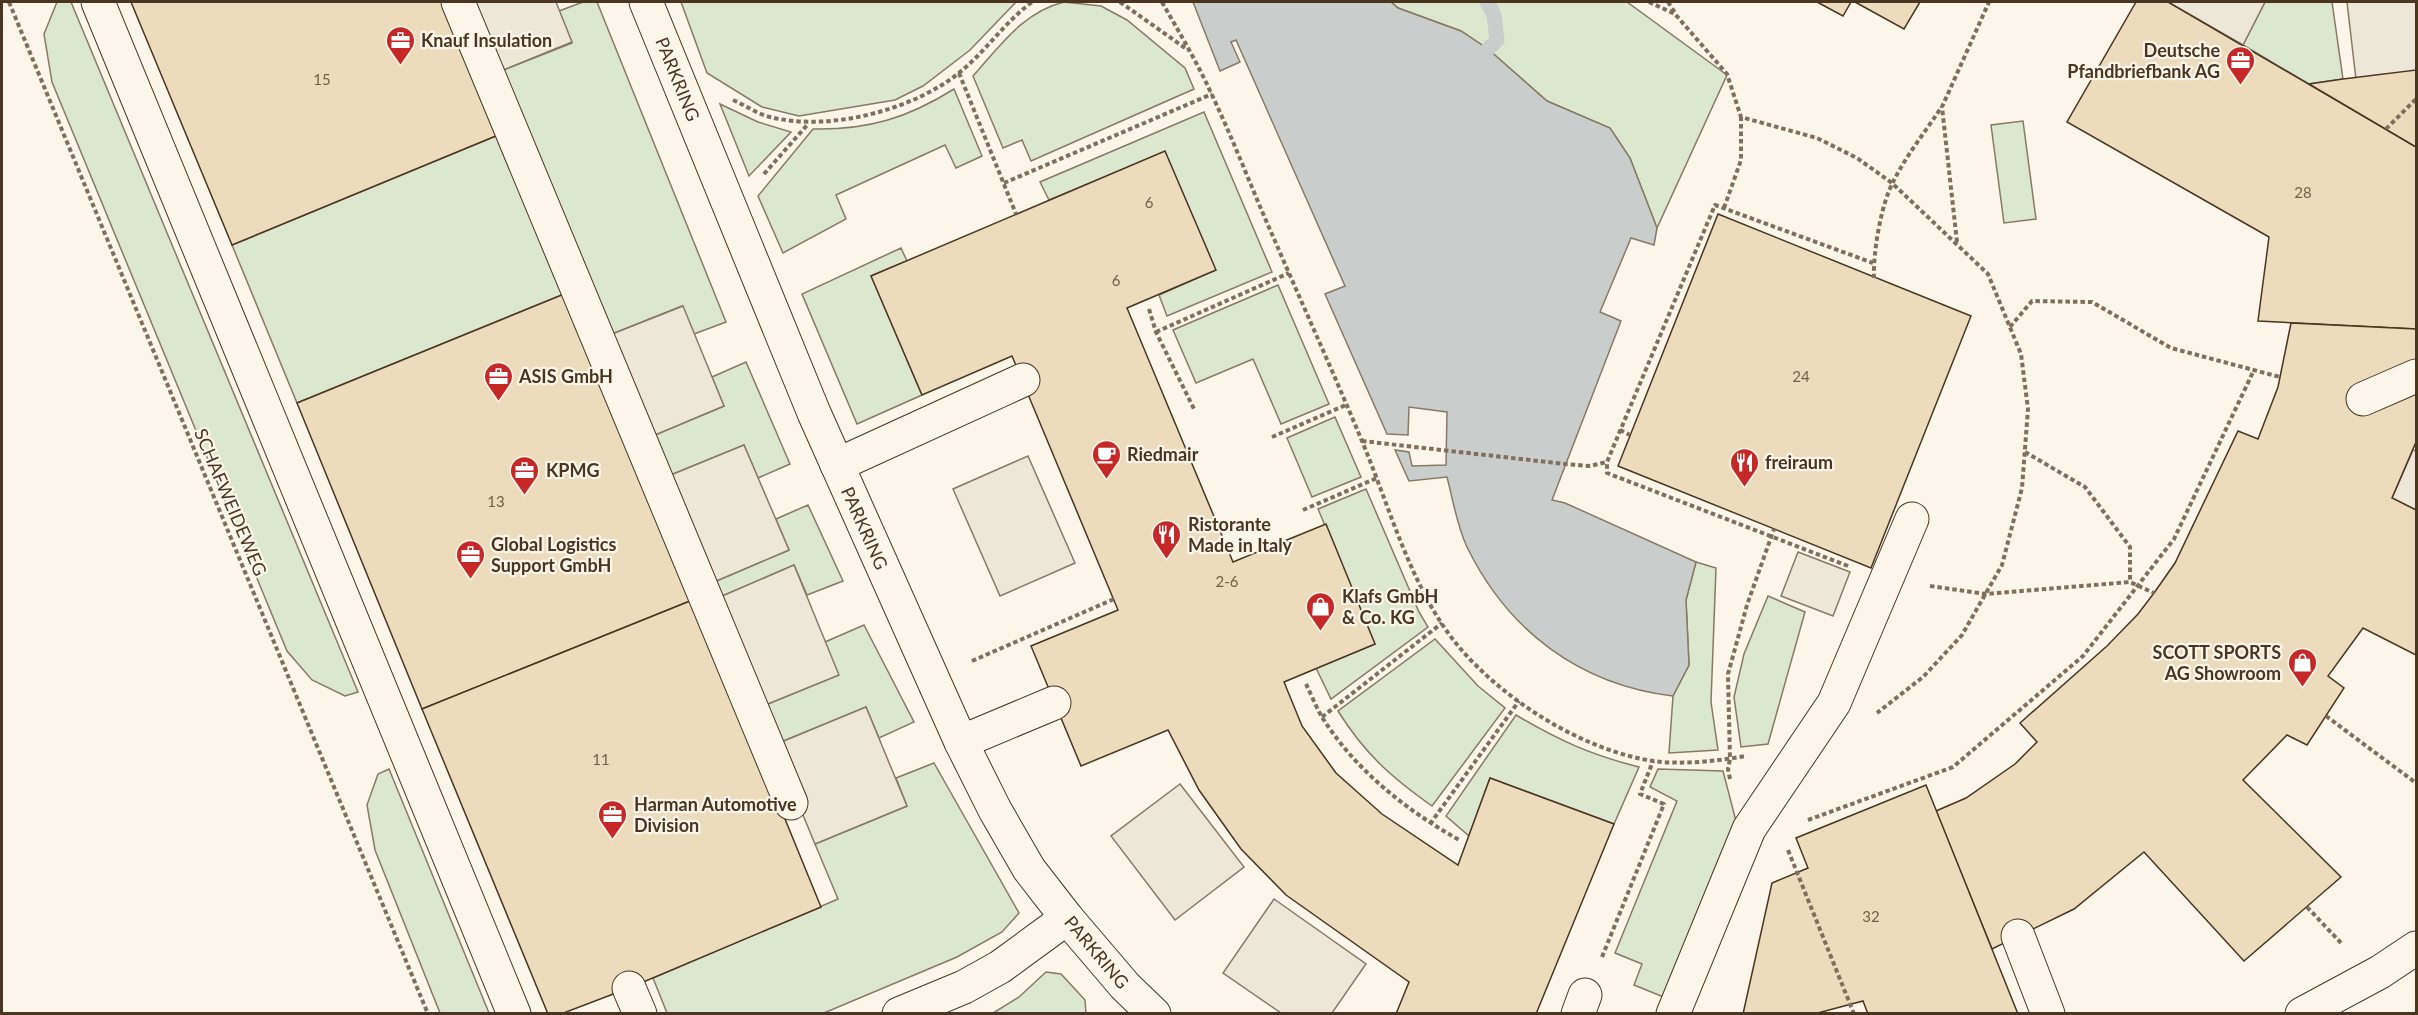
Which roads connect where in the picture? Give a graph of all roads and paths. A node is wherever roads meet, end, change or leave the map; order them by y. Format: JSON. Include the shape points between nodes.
{"nodes":[{"id":1,"x":9,"y":2,"type":"edge"},
{"id":2,"x":98,"y":2,"type":"edge"},
{"id":3,"x":458,"y":2,"type":"edge"},
{"id":4,"x":646,"y":2,"type":"edge"},
{"id":5,"x":1032,"y":2,"type":"edge"},
{"id":6,"x":1120,"y":2,"type":"edge"},
{"id":7,"x":1162,"y":2,"type":"edge"},
{"id":8,"x":1649,"y":2,"type":"edge"},
{"id":9,"x":1668,"y":2,"type":"edge"},
{"id":10,"x":1989,"y":2,"type":"edge"},
{"id":11,"x":1675,"y":14,"type":"junction"},
{"id":12,"x":1190,"y":51,"type":"junction"},
{"id":13,"x":959,"y":73,"type":"junction"},
{"id":14,"x":1212,"y":94,"type":"junction"},
{"id":15,"x":725,"y":97,"type":"dead end"},
{"id":16,"x":2416,"y":99,"type":"edge"},
{"id":17,"x":1942,"y":107,"type":"junction"},
{"id":18,"x":1741,"y":117,"type":"junction"},
{"id":19,"x":809,"y":123,"type":"junction"},
{"id":20,"x":2386,"y":129,"type":"dead end"},
{"id":21,"x":763,"y":175,"type":"dead end"},
{"id":22,"x":1005,"y":183,"type":"junction"},
{"id":23,"x":1892,"y":183,"type":"junction"},
{"id":24,"x":1724,"y":208,"type":"junction"},
{"id":25,"x":1016,"y":214,"type":"dead end"},
{"id":26,"x":1957,"y":243,"type":"dead end"},
{"id":27,"x":1874,"y":263,"type":"junction"},
{"id":28,"x":1288,"y":273,"type":"junction"},
{"id":29,"x":1874,"y":278,"type":"dead end"},
{"id":30,"x":1149,"y":309,"type":"dead end"},
{"id":31,"x":2010,"y":327,"type":"dead end"},
{"id":32,"x":1156,"y":332,"type":"junction"},
{"id":33,"x":2254,"y":370,"type":"junction"},
{"id":34,"x":2416,"y":376,"type":"edge"},
{"id":35,"x":2280,"y":377,"type":"dead end"},
{"id":36,"x":1023,"y":380,"type":"dead end"},
{"id":37,"x":2363,"y":399,"type":"dead end"},
{"id":38,"x":1346,"y":405,"type":"junction"},
{"id":39,"x":1195,"y":411,"type":"dead end"},
{"id":40,"x":1620,"y":430,"type":"junction"},
{"id":41,"x":1630,"y":435,"type":"dead end"},
{"id":42,"x":1272,"y":437,"type":"dead end"},
{"id":43,"x":1362,"y":441,"type":"junction"},
{"id":44,"x":2025,"y":452,"type":"dead end"},
{"id":45,"x":1607,"y":462,"type":"junction"},
{"id":46,"x":837,"y":465,"type":"junction"},
{"id":47,"x":1377,"y":478,"type":"junction"},
{"id":48,"x":1303,"y":510,"type":"dead end"},
{"id":49,"x":1912,"y":519,"type":"dead end"},
{"id":50,"x":1774,"y":529,"type":"dead end"},
{"id":51,"x":1771,"y":538,"type":"junction"},
{"id":52,"x":1887,"y":580,"type":"junction"},
{"id":53,"x":2130,"y":582,"type":"junction"},
{"id":54,"x":2138,"y":586,"type":"junction"},
{"id":55,"x":2154,"y":593,"type":"dead end"},
{"id":56,"x":1114,"y":598,"type":"dead end"},
{"id":57,"x":1442,"y":623,"type":"junction"},
{"id":58,"x":932,"y":678,"type":"junction"},
{"id":59,"x":1306,"y":684,"type":"dead end"},
{"id":60,"x":1519,"y":701,"type":"junction"},
{"id":61,"x":1054,"y":703,"type":"dead end"},
{"id":62,"x":2326,"y":716,"type":"dead end"},
{"id":63,"x":1322,"y":717,"type":"junction"},
{"id":64,"x":961,"y":742,"type":"junction"},
{"id":65,"x":1653,"y":761,"type":"junction"},
{"id":66,"x":2416,"y":783,"type":"edge"},
{"id":67,"x":791,"y":804,"type":"dead end"},
{"id":68,"x":1801,"y":823,"type":"dead end"},
{"id":69,"x":1430,"y":824,"type":"junction"},
{"id":70,"x":1461,"y":841,"type":"dead end"},
{"id":71,"x":1784,"y":842,"type":"dead end"},
{"id":72,"x":2307,"y":907,"type":"dead end"},
{"id":73,"x":1067,"y":918,"type":"junction"},
{"id":74,"x":2018,"y":936,"type":"dead end"},
{"id":75,"x":2416,"y":948,"type":"edge"},
{"id":76,"x":2370,"y":977,"type":"junction"},
{"id":77,"x":1582,"y":1004,"type":"edge"},
{"id":78,"x":428,"y":1014,"type":"edge"},
{"id":79,"x":514,"y":1014,"type":"edge"},
{"id":80,"x":899,"y":1014,"type":"edge"},
{"id":81,"x":1154,"y":1014,"type":"edge"},
{"id":82,"x":1673,"y":1014,"type":"edge"},
{"id":83,"x":1854,"y":1014,"type":"edge"},
{"id":84,"x":2048,"y":1014,"type":"edge"},
{"id":85,"x":2302,"y":1014,"type":"edge"}],
"edges":[{"from":1,"to":78,"type":"path","name":"SCHAFWEIDEWEG"},
{"from":2,"to":79,"type":"street"},
{"from":3,"to":67,"type":"street"},
{"from":4,"to":46,"type":"street","name":"PARKRING"},
{"from":5,"to":13,"type":"path"},
{"from":6,"to":12,"type":"path"},
{"from":7,"to":12,"type":"path"},
{"from":8,"to":11,"type":"path"},
{"from":9,"to":11,"type":"path"},
{"from":10,"to":17,"type":"path"},
{"from":11,"to":18,"type":"path","via":[[1727,74]]},
{"from":12,"to":14,"type":"path"},
{"from":13,"to":19,"type":"path","via":[[930,93],[895,108]]},
{"from":13,"to":22,"type":"path"},
{"from":14,"to":22,"type":"path"},
{"from":14,"to":28,"type":"path"},
{"from":15,"to":19,"type":"path","via":[[768,117]]},
{"from":16,"to":20,"type":"path"},
{"from":17,"to":23,"type":"path"},
{"from":17,"to":26,"type":"path"},
{"from":18,"to":23,"type":"path","via":[[1817,138],[1857,158]]},
{"from":18,"to":24,"type":"path","via":[[1741,160]]},
{"from":19,"to":21,"type":"path"},
{"from":22,"to":25,"type":"path"},
{"from":23,"to":27,"type":"path"},
{"from":24,"to":27,"type":"path"},
{"from":24,"to":40,"type":"path","via":[[1715,205]]},
{"from":27,"to":29,"type":"path"},
{"from":28,"to":32,"type":"path"},
{"from":28,"to":38,"type":"path"},
{"from":30,"to":32,"type":"path"},
{"from":31,"to":33,"type":"path","via":[[2032,301],[2092,302],[2171,348]]},
{"from":32,"to":39,"type":"path"},
{"from":33,"to":35,"type":"path"},
{"from":33,"to":54,"type":"path","via":[[2174,539]]},
{"from":34,"to":37,"type":"street"},
{"from":36,"to":46,"type":"street"},
{"from":38,"to":42,"type":"path"},
{"from":38,"to":43,"type":"path"},
{"from":40,"to":41,"type":"path"},
{"from":40,"to":45,"type":"path"},
{"from":43,"to":45,"type":"path","via":[[1590,466]]},
{"from":43,"to":47,"type":"path"},
{"from":44,"to":53,"type":"path","via":[[2085,487],[2130,547]]},
{"from":45,"to":51,"type":"path","via":[[1607,473]]},
{"from":46,"to":58,"type":"street","name":"PARKRING"},
{"from":47,"to":48,"type":"path"},
{"from":47,"to":57,"type":"path","via":[[1419,582]]},
{"from":49,"to":52,"type":"street"},
{"from":50,"to":51,"type":"path"},
{"from":51,"to":52,"type":"path"},
{"from":51,"to":65,"type":"path","via":[[1728,674],[1730,759]]},
{"from":52,"to":53,"type":"path","via":[[1986,594]]},
{"from":52,"to":82,"type":"street","via":[[1834,703],[1749,829]]},
{"from":53,"to":54,"type":"path"},
{"from":54,"to":55,"type":"path"},
{"from":54,"to":68,"type":"path","via":[[2083,656],[1953,767]]},
{"from":56,"to":58,"type":"path"},
{"from":57,"to":60,"type":"path","via":[[1492,681]]},
{"from":57,"to":63,"type":"path"},
{"from":58,"to":64,"type":"street","name":"PARKRING"},
{"from":59,"to":63,"type":"path"},
{"from":60,"to":65,"type":"path","via":[[1567,732]]},
{"from":60,"to":69,"type":"path"},
{"from":61,"to":64,"type":"street"},
{"from":62,"to":66,"type":"path"},
{"from":63,"to":69,"type":"path","via":[[1365,772]]},
{"from":64,"to":73,"type":"street","name":"PARKRING","via":[[1029,869]]},
{"from":65,"to":77,"type":"path","via":[[1640,794],[1664,804]]},
{"from":69,"to":70,"type":"path"},
{"from":71,"to":83,"type":"path"},
{"from":72,"to":76,"type":"path"},
{"from":73,"to":80,"type":"street","via":[[1000,967]]},
{"from":73,"to":81,"type":"street","name":"PARKRING"},
{"from":74,"to":84,"type":"street"},
{"from":75,"to":76,"type":"street"},
{"from":76,"to":85,"type":"street"}]}
